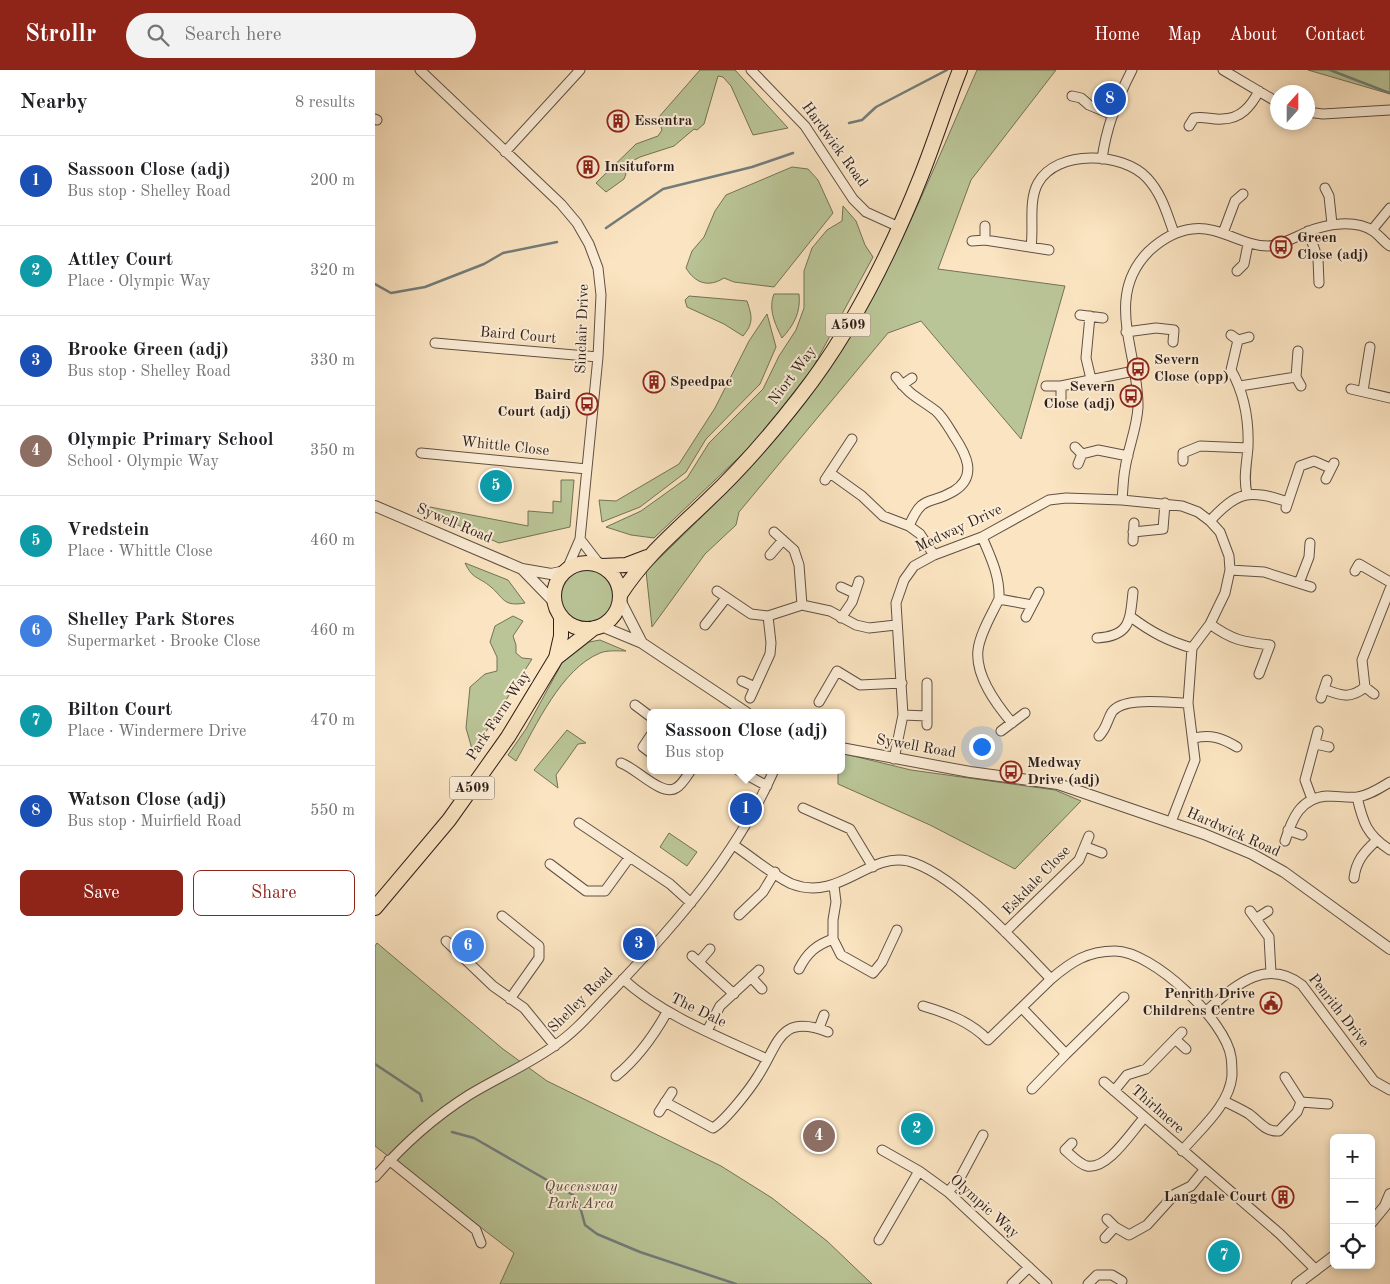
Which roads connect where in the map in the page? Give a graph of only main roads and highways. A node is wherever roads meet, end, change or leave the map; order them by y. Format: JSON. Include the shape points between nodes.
{"nodes":[{"id":1,"x":959,"y":70,"type":"edge"},
{"id":2,"x":647,"y":557,"type":"junction"},
{"id":3,"x":601,"y":566,"type":"junction"},
{"id":4,"x":620,"y":597,"type":"junction"},
{"id":5,"x":561,"y":616,"type":"junction"},
{"id":6,"x":598,"y":627,"type":"junction"},
{"id":7,"x":556,"y":658,"type":"junction"},
{"id":8,"x":375,"y":908,"type":"edge"}],
"edges":[{"from":1,"to":2,"type":"highway","name":"Niort Way","number":"A509","via":[[899,227],[838,343],[800,398],[727,480]]},
{"from":2,"to":3,"type":"highway","name":"Niort Way","number":"A509","via":[[626,565]]},
{"from":2,"to":4,"type":"highway","name":"Niort Way","number":"A509"},
{"from":3,"to":4,"type":"highway","via":[[615,578]]},
{"from":3,"to":5,"type":"highway","via":[[585,563],[566,570],[555,585],[554,602]]},
{"from":4,"to":6,"type":"highway","via":[[612,618]]},
{"from":5,"to":6,"type":"highway","via":[[575,627]]},
{"from":5,"to":7,"type":"highway","name":"Park Farm Way","number":"A509"},
{"from":6,"to":7,"type":"highway","name":"Park Farm Way","number":"A509"},
{"from":7,"to":8,"type":"highway","name":"Park Farm Way","number":"A509","via":[[507,737],[449,820]]}]}
